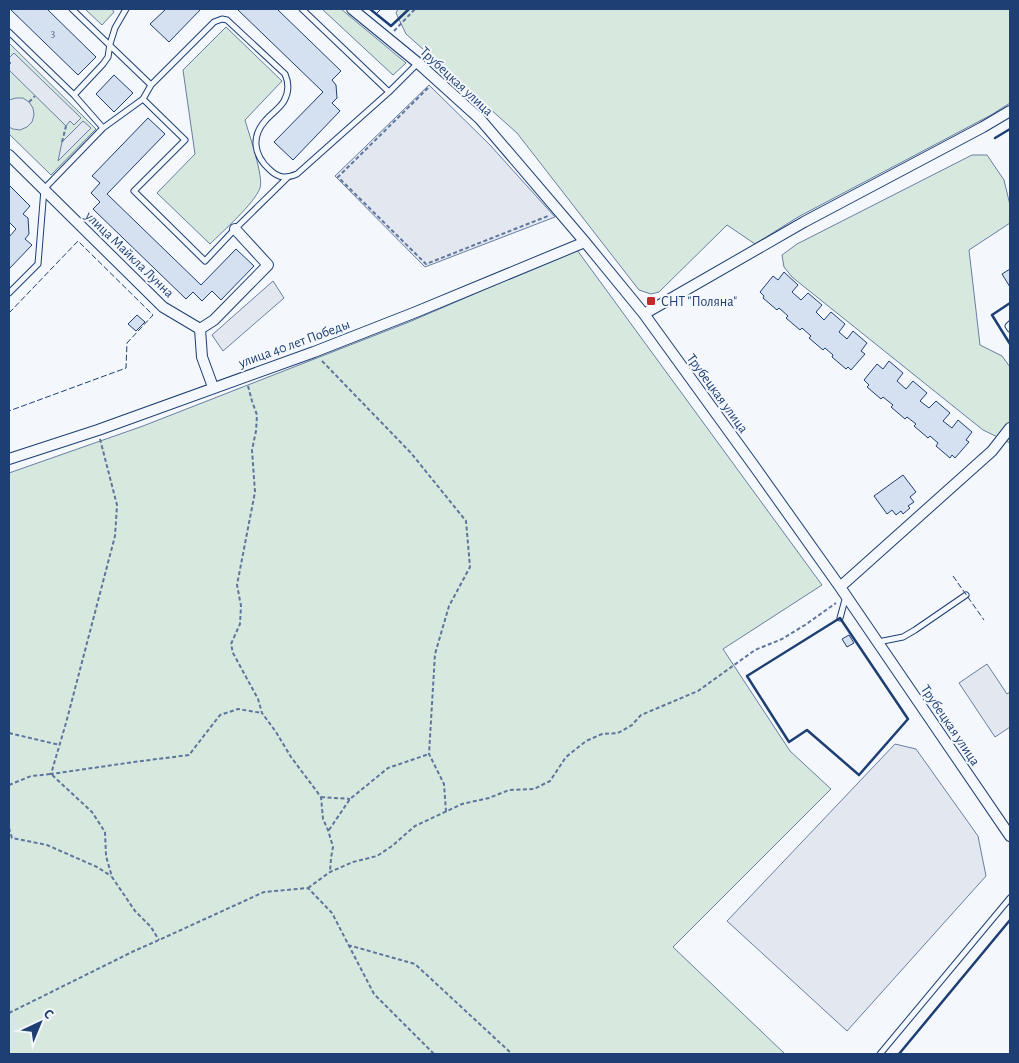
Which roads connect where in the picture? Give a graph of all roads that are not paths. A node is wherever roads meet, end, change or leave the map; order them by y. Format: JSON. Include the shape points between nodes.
{"nodes":[{"id":1,"x":72,"y":9,"type":"edge"},
{"id":2,"x":302,"y":9,"type":"edge"},
{"id":3,"x":352,"y":9,"type":"edge"},
{"id":4,"x":124,"y":10,"type":"edge"},
{"id":5,"x":9,"y":32,"type":"edge"},
{"id":6,"x":110,"y":44,"type":"junction"},
{"id":7,"x":418,"y":63,"type":"junction"},
{"id":8,"x":152,"y":85,"type":"junction"},
{"id":9,"x":389,"y":92,"type":"junction"},
{"id":10,"x":74,"y":95,"type":"junction"},
{"id":11,"x":143,"y":99,"type":"junction"},
{"id":12,"x":1010,"y":110,"type":"edge"},
{"id":13,"x":103,"y":128,"type":"junction"},
{"id":14,"x":9,"y":155,"type":"edge"},
{"id":15,"x":288,"y":177,"type":"junction"},
{"id":16,"x":44,"y":189,"type":"junction"},
{"id":17,"x":235,"y":229,"type":"junction"},
{"id":18,"x":584,"y":242,"type":"junction"},
{"id":19,"x":9,"y":293,"type":"edge"},
{"id":20,"x":644,"y":314,"type":"junction"},
{"id":21,"x":1010,"y":324,"type":"edge"},
{"id":22,"x":200,"y":329,"type":"junction"},
{"id":23,"x":1010,"y":329,"type":"edge"},
{"id":24,"x":213,"y":388,"type":"junction"},
{"id":25,"x":1010,"y":428,"type":"edge"},
{"id":26,"x":9,"y":458,"type":"edge"},
{"id":27,"x":843,"y":591,"type":"junction"},
{"id":28,"x":966,"y":595,"type":"dead end"},
{"id":29,"x":840,"y":618,"type":"dead end"},
{"id":30,"x":878,"y":642,"type":"junction"},
{"id":31,"x":1010,"y":836,"type":"edge"},
{"id":32,"x":1010,"y":898,"type":"edge"},
{"id":33,"x":880,"y":1054,"type":"edge"}],
"edges":[{"from":1,"to":6,"type":"lane"},
{"from":2,"to":9,"type":"lane"},
{"from":3,"to":7,"type":"street","name":"Трубецкая улица"},
{"from":4,"to":6,"type":"lane"},
{"from":5,"to":10,"type":"lane"},
{"from":6,"to":8,"type":"lane"},
{"from":6,"to":10,"type":"lane","via":[[108,57]]},
{"from":7,"to":9,"type":"lane"},
{"from":7,"to":18,"type":"street","name":"Трубецкая улица","via":[[480,119]]},
{"from":8,"to":11,"type":"lane"},
{"from":8,"to":15,"type":"lane","via":[[214,22],[227,20],[285,74],[288,82],[284,102],[264,122],[256,137],[262,163],[276,176]]},
{"from":9,"to":15,"type":"lane","via":[[297,174]]},
{"from":10,"to":13,"type":"lane"},
{"from":11,"to":13,"type":"lane"},
{"from":11,"to":17,"type":"lane","via":[[184,140],[134,191],[205,261]]},
{"from":12,"to":20,"type":"street"},
{"from":13,"to":16,"type":"lane"},
{"from":14,"to":16,"type":"street","name":"улица Майкла Лунна"},
{"from":15,"to":17,"type":"lane"},
{"from":16,"to":19,"type":"lane","via":[[38,264]]},
{"from":16,"to":22,"type":"street","name":"улица Майкла Лунна","via":[[163,307]]},
{"from":17,"to":22,"type":"street","via":[[268,265],[214,320]]},
{"from":18,"to":20,"type":"street","name":"Трубецкая улица"},
{"from":18,"to":24,"type":"street","name":"улица 40 лет Победы","via":[[416,312]]},
{"from":20,"to":27,"type":"street","name":"Трубецкая улица"},
{"from":21,"to":23,"type":"lane"},
{"from":22,"to":24,"type":"street","via":[[202,357]]},
{"from":24,"to":26,"type":"street","name":"улица 40 лет Победы"},
{"from":25,"to":27,"type":"street","via":[[992,451]]},
{"from":27,"to":29,"type":"lane"},
{"from":27,"to":30,"type":"street","name":"Трубецкая улица"},
{"from":28,"to":30,"type":"lane","via":[[903,637]]},
{"from":30,"to":31,"type":"street","name":"Трубецкая улица"},
{"from":32,"to":33,"type":"lane"}]}
